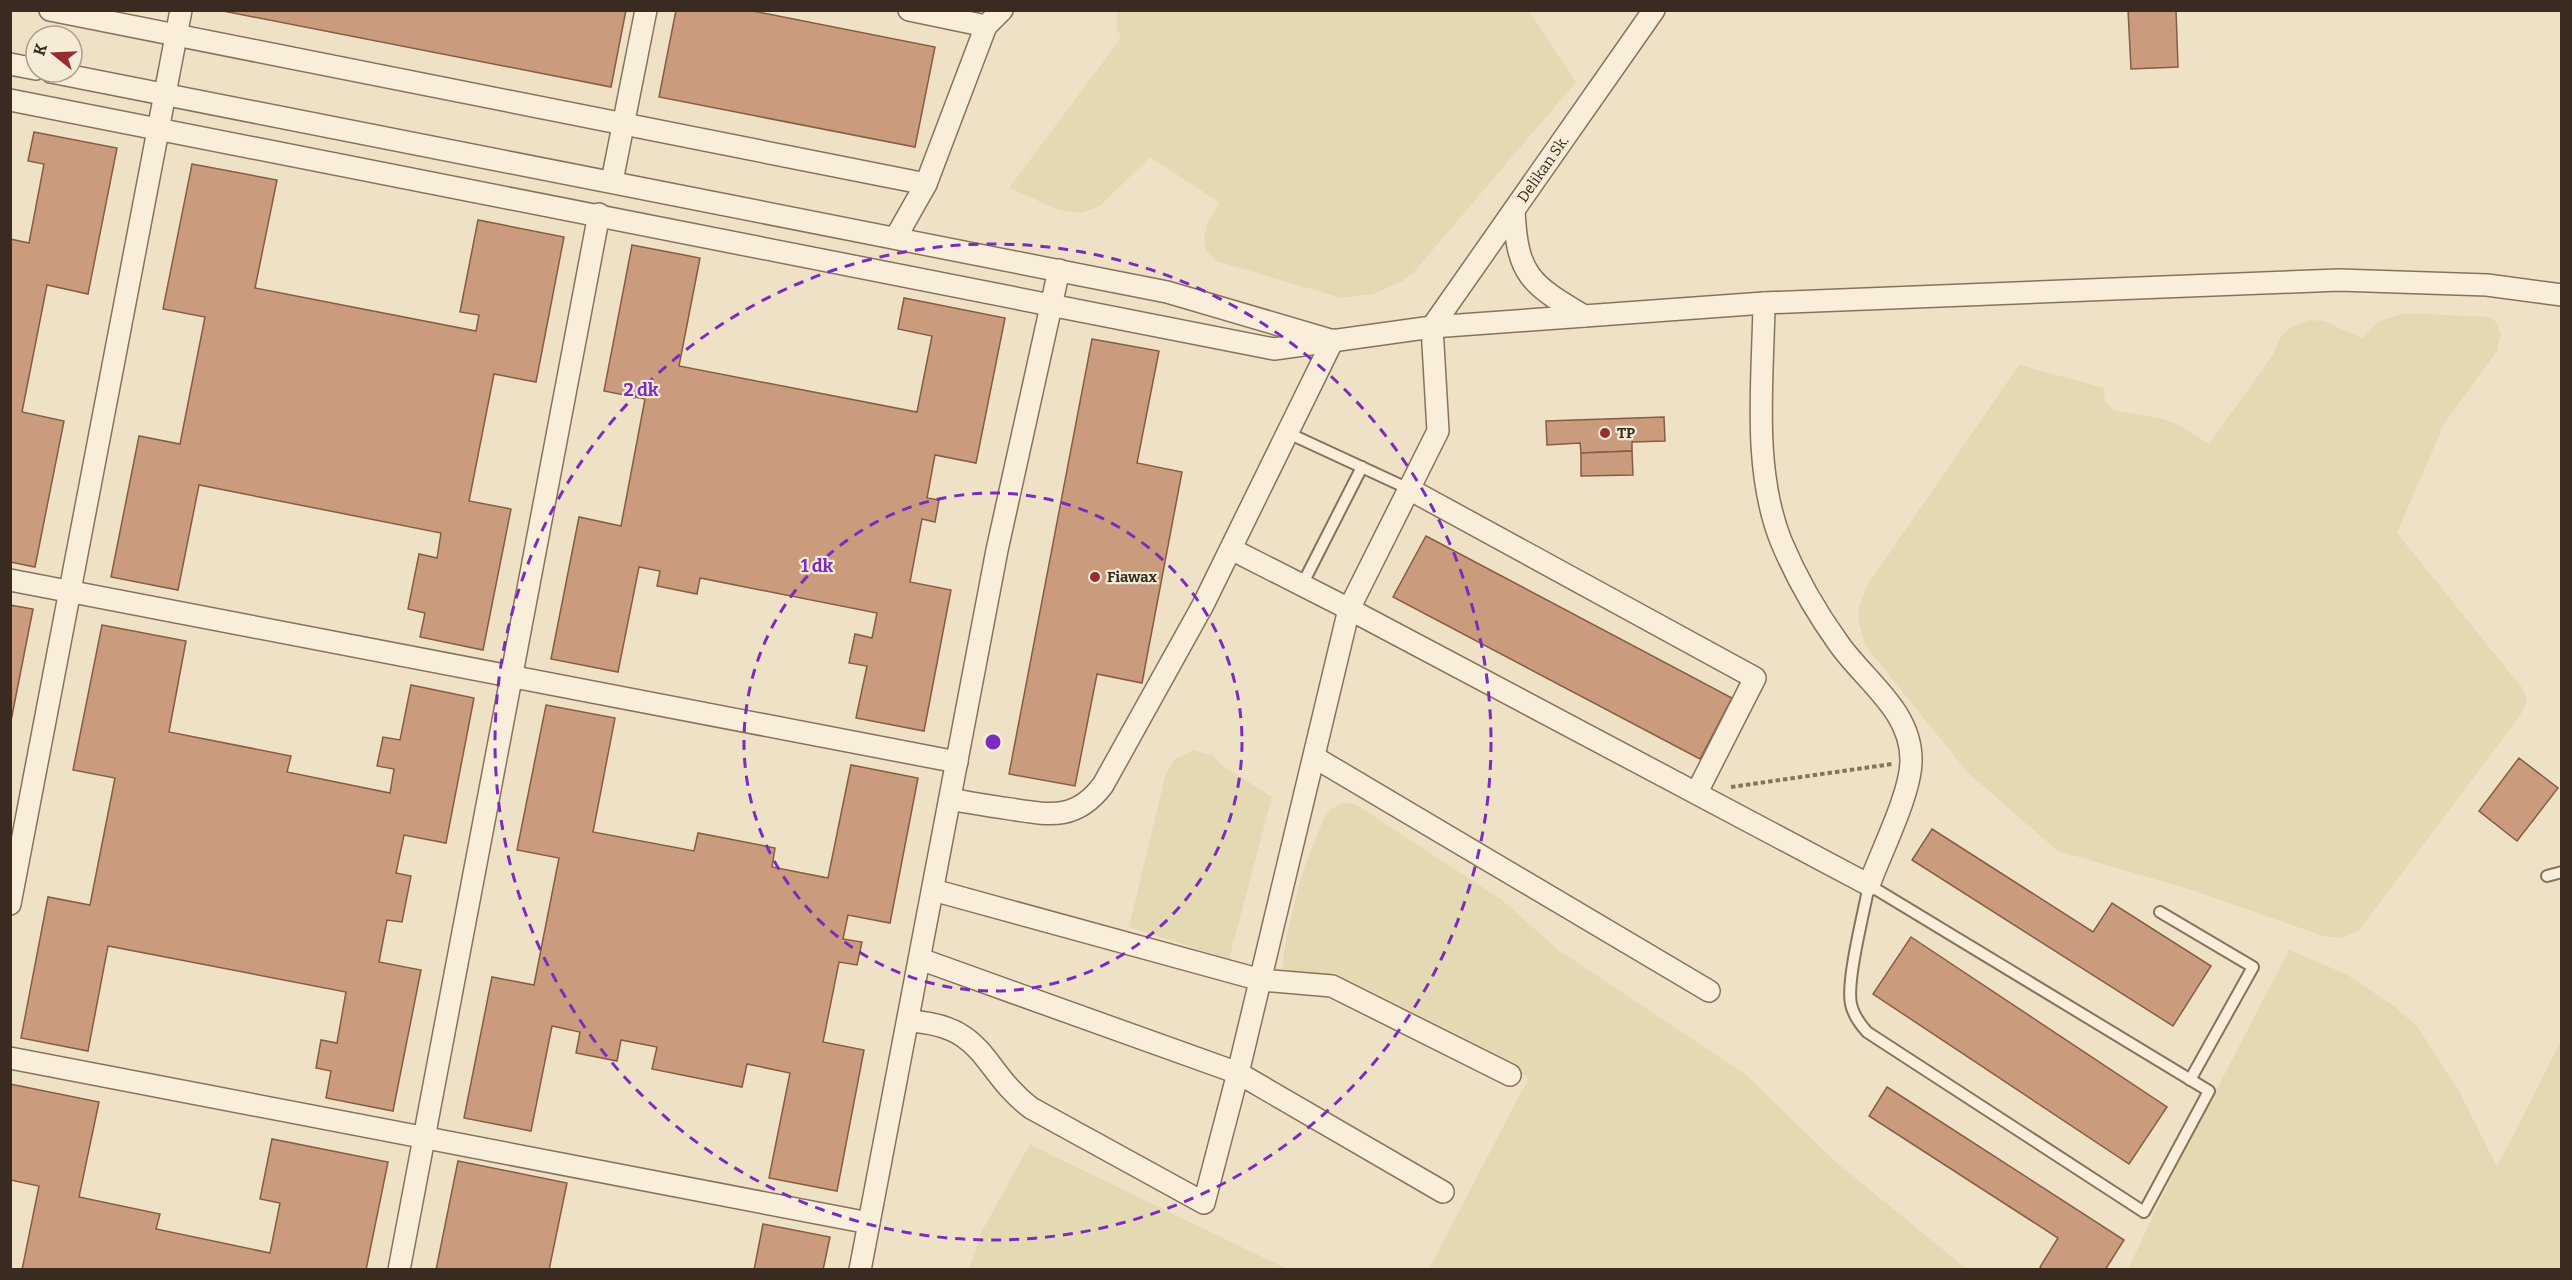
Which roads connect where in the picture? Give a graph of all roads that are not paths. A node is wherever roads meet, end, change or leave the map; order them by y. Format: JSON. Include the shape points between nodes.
{"nodes":[{"id":1,"x":50,"y":10,"type":"edge"},
{"id":2,"x":181,"y":10,"type":"edge"},
{"id":3,"x":646,"y":10,"type":"edge"},
{"id":4,"x":909,"y":10,"type":"edge"},
{"id":5,"x":1002,"y":10,"type":"edge"},
{"id":6,"x":1654,"y":10,"type":"edge"},
{"id":7,"x":986,"y":26,"type":"junction"},
{"id":8,"x":176,"y":36,"type":"junction"},
{"id":9,"x":84,"y":78,"type":"edge"},
{"id":10,"x":165,"y":94,"type":"junction"},
{"id":11,"x":10,"y":100,"type":"edge"},
{"id":12,"x":623,"y":124,"type":"junction"},
{"id":13,"x":160,"y":129,"type":"junction"},
{"id":14,"x":612,"y":180,"type":"junction"},
{"id":15,"x":926,"y":184,"type":"junction"},
{"id":16,"x":1514,"y":210,"type":"junction"},
{"id":17,"x":599,"y":214,"type":"junction"},
{"id":18,"x":896,"y":237,"type":"junction"},
{"id":19,"x":1059,"y":270,"type":"junction"},
{"id":20,"x":2562,"y":295,"type":"edge"},
{"id":21,"x":1764,"y":303,"type":"junction"},
{"id":22,"x":1051,"y":304,"type":"junction"},
{"id":23,"x":1584,"y":316,"type":"junction"},
{"id":24,"x":1432,"y":327,"type":"junction"},
{"id":25,"x":1333,"y":340,"type":"junction"},
{"id":26,"x":1288,"y":433,"type":"junction"},
{"id":27,"x":1362,"y":467,"type":"junction"},
{"id":28,"x":1409,"y":489,"type":"junction"},
{"id":29,"x":1231,"y":549,"type":"junction"},
{"id":30,"x":10,"y":580,"type":"edge"},
{"id":31,"x":1302,"y":585,"type":"junction"},
{"id":32,"x":71,"y":591,"type":"junction"},
{"id":33,"x":1350,"y":609,"type":"junction"},
{"id":34,"x":511,"y":676,"type":"junction"},
{"id":35,"x":1314,"y":757,"type":"junction"},
{"id":36,"x":957,"y":762,"type":"junction"},
{"id":37,"x":1696,"y":792,"type":"junction"},
{"id":38,"x":950,"y":799,"type":"junction"},
{"id":39,"x":2562,"y":872,"type":"edge"},
{"id":40,"x":2547,"y":876,"type":"dead end"},
{"id":41,"x":1869,"y":885,"type":"junction"},
{"id":42,"x":933,"y":890,"type":"junction"},
{"id":43,"x":10,"y":904,"type":"edge"},
{"id":44,"x":2160,"y":912,"type":"dead end"},
{"id":45,"x":920,"y":959,"type":"junction"},
{"id":46,"x":1261,"y":980,"type":"junction"},
{"id":47,"x":1709,"y":991,"type":"dead end"},
{"id":48,"x":908,"y":1021,"type":"junction"},
{"id":49,"x":10,"y":1058,"type":"edge"},
{"id":50,"x":1238,"y":1073,"type":"junction"},
{"id":51,"x":1510,"y":1075,"type":"dead end"},
{"id":52,"x":2190,"y":1080,"type":"junction"},
{"id":53,"x":424,"y":1137,"type":"junction"},
{"id":54,"x":1443,"y":1192,"type":"dead end"},
{"id":55,"x":869,"y":1223,"type":"junction"},
{"id":56,"x":399,"y":1269,"type":"edge"},
{"id":57,"x":860,"y":1269,"type":"edge"}],
"edges":[{"from":1,"to":8,"type":"street"},
{"from":2,"to":8,"type":"street"},
{"from":3,"to":12,"type":"street"},
{"from":4,"to":7,"type":"street"},
{"from":5,"to":7,"type":"street"},
{"from":6,"to":16,"type":"street","name":"Delikan Sk."},
{"from":7,"to":15,"type":"street"},
{"from":8,"to":10,"type":"street"},
{"from":8,"to":12,"type":"street"},
{"from":9,"to":10,"type":"street"},
{"from":10,"to":13,"type":"street"},
{"from":10,"to":14,"type":"street"},
{"from":11,"to":13,"type":"street"},
{"from":12,"to":14,"type":"street"},
{"from":12,"to":15,"type":"street"},
{"from":13,"to":17,"type":"street"},
{"from":13,"to":32,"type":"street"},
{"from":14,"to":18,"type":"street"},
{"from":15,"to":18,"type":"street"},
{"from":16,"to":23,"type":"street","via":[[1516,244],[1530,278],[1547,294]]},
{"from":16,"to":24,"type":"street","name":"Delikan Sk."},
{"from":17,"to":22,"type":"street"},
{"from":17,"to":34,"type":"street"},
{"from":18,"to":19,"type":"street"},
{"from":19,"to":22,"type":"street"},
{"from":19,"to":25,"type":"street","via":[[1167,292]]},
{"from":20,"to":21,"type":"street","via":[[2487,285],[2339,280]]},
{"from":21,"to":23,"type":"street"},
{"from":21,"to":41,"type":"street","via":[[1763,460],[1776,526],[1817,611],[1839,644],[1900,717],[1907,732],[1911,761],[1907,787]]},
{"from":22,"to":25,"type":"street","via":[[1274,350]]},
{"from":22,"to":36,"type":"street","via":[[997,550]]},
{"from":23,"to":24,"type":"street"},
{"from":24,"to":25,"type":"street"},
{"from":24,"to":28,"type":"street","via":[[1438,431]]},
{"from":25,"to":26,"type":"street"},
{"from":26,"to":27,"type":"lane"},
{"from":26,"to":29,"type":"street"},
{"from":27,"to":28,"type":"lane"},
{"from":27,"to":31,"type":"lane"},
{"from":28,"to":33,"type":"street"},
{"from":28,"to":37,"type":"street","via":[[1755,678]]},
{"from":29,"to":31,"type":"street"},
{"from":29,"to":38,"type":"street","via":[[1096,795],[1076,809],[1057,814]]},
{"from":30,"to":32,"type":"street"},
{"from":31,"to":33,"type":"street"},
{"from":32,"to":34,"type":"street"},
{"from":32,"to":43,"type":"street"},
{"from":33,"to":35,"type":"street"},
{"from":33,"to":37,"type":"street"},
{"from":34,"to":36,"type":"street"},
{"from":34,"to":53,"type":"street"},
{"from":35,"to":46,"type":"street"},
{"from":35,"to":47,"type":"street"},
{"from":36,"to":38,"type":"street"},
{"from":37,"to":41,"type":"street"},
{"from":38,"to":42,"type":"street"},
{"from":39,"to":40,"type":"lane"},
{"from":41,"to":52,"type":"lane"},
{"from":41,"to":52,"type":"lane","via":[[1850,987],[1852,1007],[1860,1025],[2144,1212],[2209,1091]]},
{"from":42,"to":45,"type":"street"},
{"from":42,"to":46,"type":"street"},
{"from":44,"to":52,"type":"lane","via":[[2253,967]]},
{"from":45,"to":48,"type":"street"},
{"from":45,"to":50,"type":"street"},
{"from":46,"to":50,"type":"street"},
{"from":46,"to":51,"type":"street","via":[[1332,986]]},
{"from":48,"to":50,"type":"street","via":[[943,1026],[960,1034],[983,1052],[1009,1088],[1031,1108],[1204,1203]]},
{"from":48,"to":55,"type":"street"},
{"from":49,"to":53,"type":"street"},
{"from":50,"to":54,"type":"street"},
{"from":53,"to":55,"type":"street"},
{"from":53,"to":56,"type":"street"},
{"from":55,"to":57,"type":"street"}]}
